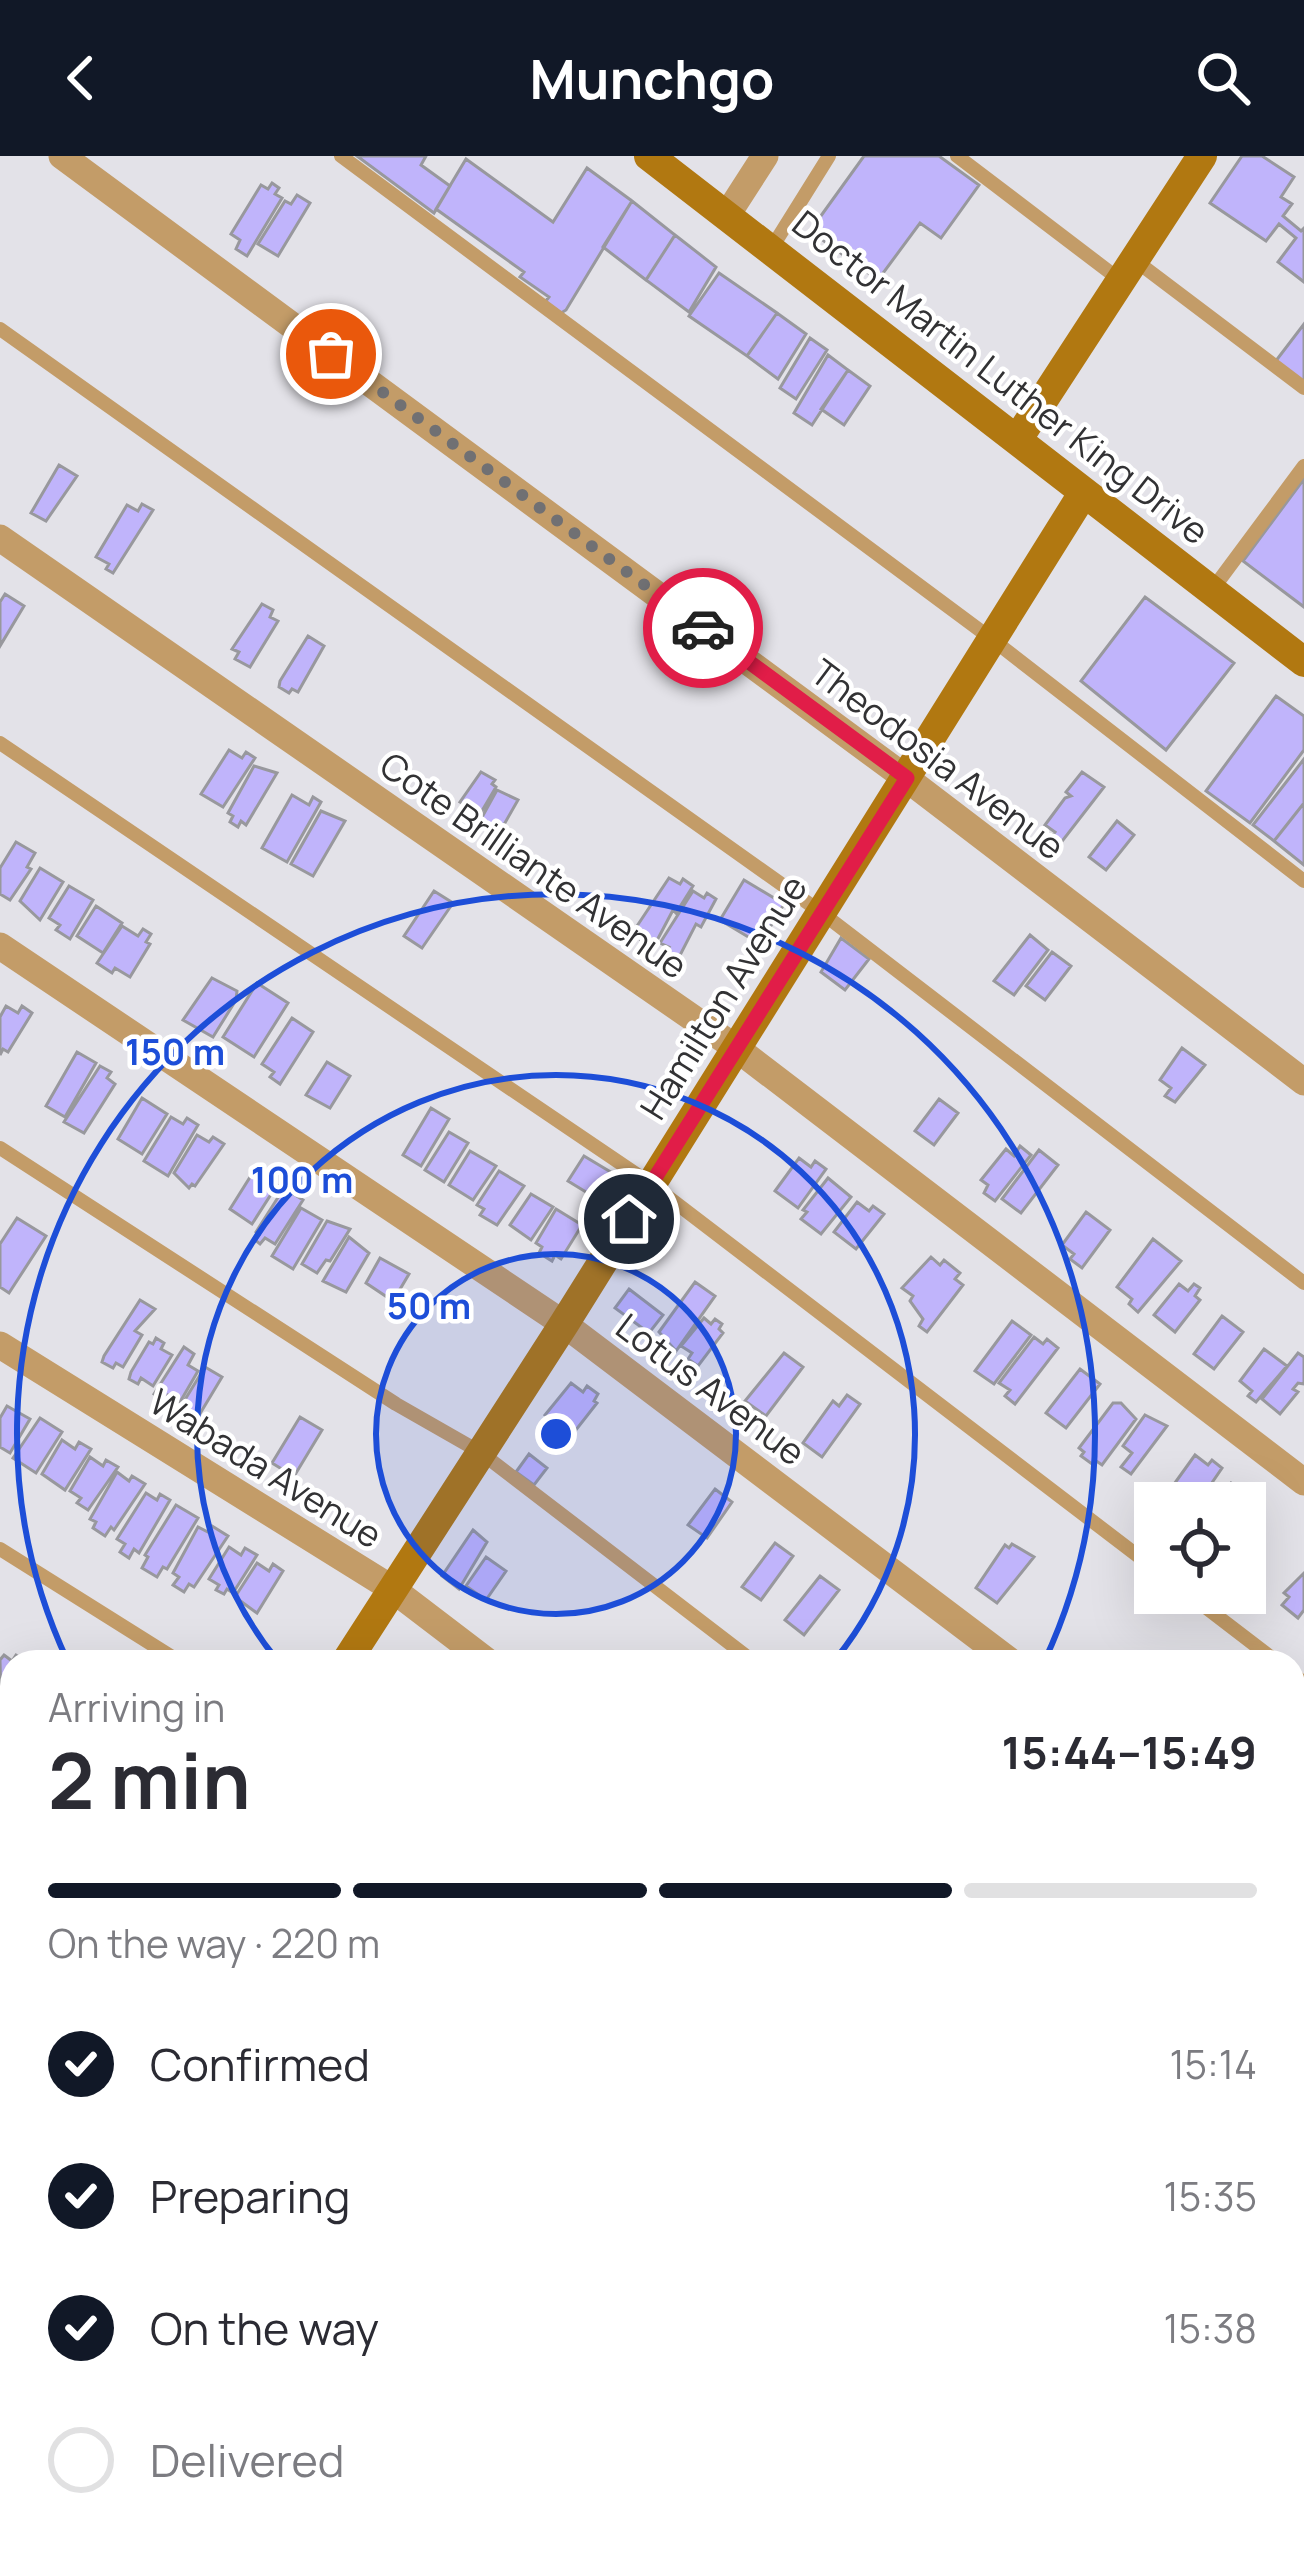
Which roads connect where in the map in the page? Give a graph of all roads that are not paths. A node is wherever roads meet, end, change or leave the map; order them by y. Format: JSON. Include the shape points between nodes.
{"nodes":[{"id":1,"x":62,"y":156,"type":"edge"},
{"id":2,"x":341,"y":156,"type":"edge"},
{"id":3,"x":649,"y":156,"type":"edge"},
{"id":4,"x":764,"y":156,"type":"edge"},
{"id":5,"x":829,"y":156,"type":"edge"},
{"id":6,"x":1202,"y":156,"type":"edge"},
{"id":7,"x":967,"y":159,"type":"edge"},
{"id":8,"x":727,"y":215,"type":"junction"},
{"id":9,"x":772,"y":249,"type":"junction"},
{"id":10,"x":1127,"y":271,"type":"junction"},
{"id":11,"x":0,"y":329,"type":"edge"},
{"id":12,"x":1304,"y":388,"type":"edge"},
{"id":13,"x":1017,"y":440,"type":"junction"},
{"id":14,"x":1304,"y":466,"type":"edge"},
{"id":15,"x":1084,"y":492,"type":"junction"},
{"id":16,"x":0,"y":538,"type":"edge"},
{"id":17,"x":1212,"y":590,"type":"junction"},
{"id":18,"x":993,"y":640,"type":"junction"},
{"id":19,"x":1304,"y":662,"type":"edge"},
{"id":20,"x":0,"y":743,"type":"edge"},
{"id":21,"x":907,"y":778,"type":"junction"},
{"id":22,"x":1304,"y":881,"type":"edge"},
{"id":23,"x":822,"y":913,"type":"junction"},
{"id":24,"x":0,"y":946,"type":"edge"},
{"id":25,"x":736,"y":1048,"type":"junction"},
{"id":26,"x":1304,"y":1082,"type":"edge"},
{"id":27,"x":0,"y":1148,"type":"edge"},
{"id":28,"x":651,"y":1184,"type":"junction"},
{"id":29,"x":1304,"y":1283,"type":"edge"},
{"id":30,"x":564,"y":1324,"type":"junction"},
{"id":31,"x":0,"y":1345,"type":"edge"},
{"id":32,"x":480,"y":1452,"type":"junction"},
{"id":33,"x":1304,"y":1482,"type":"edge"},
{"id":34,"x":0,"y":1549,"type":"edge"},
{"id":35,"x":1134,"y":1553,"type":"edge"},
{"id":36,"x":392,"y":1588,"type":"junction"},
{"id":37,"x":1214,"y":1614,"type":"edge"},
{"id":38,"x":161,"y":1650,"type":"edge"},
{"id":39,"x":353,"y":1650,"type":"edge"},
{"id":40,"x":472,"y":1650,"type":"edge"},
{"id":41,"x":738,"y":1650,"type":"edge"},
{"id":42,"x":995,"y":1650,"type":"edge"},
{"id":43,"x":1261,"y":1650,"type":"edge"}],
"edges":[{"from":1,"to":21,"type":"street","name":"Theodosia Avenue"},
{"from":2,"to":18,"type":"lane"},
{"from":3,"to":8,"type":"street","name":"Doctor Martin Luther King Drive"},
{"from":4,"to":8,"type":"street"},
{"from":5,"to":9,"type":"lane"},
{"from":6,"to":10,"type":"street"},
{"from":7,"to":10,"type":"lane"},
{"from":8,"to":9,"type":"street","name":"Doctor Martin Luther King Drive"},
{"from":9,"to":13,"type":"street","name":"Doctor Martin Luther King Drive"},
{"from":10,"to":12,"type":"lane"},
{"from":10,"to":13,"type":"street"},
{"from":11,"to":23,"type":"lane"},
{"from":13,"to":15,"type":"street","name":"Doctor Martin Luther King Drive"},
{"from":14,"to":17,"type":"lane"},
{"from":15,"to":17,"type":"street","name":"Doctor Martin Luther King Drive"},
{"from":15,"to":18,"type":"street","name":"Hamilton Avenue"},
{"from":16,"to":25,"type":"street","name":"Cote Brilliante Avenue"},
{"from":17,"to":19,"type":"street","name":"Doctor Martin Luther King Drive"},
{"from":18,"to":21,"type":"street","name":"Hamilton Avenue"},
{"from":18,"to":22,"type":"lane"},
{"from":20,"to":28,"type":"lane"},
{"from":21,"to":23,"type":"street","name":"Hamilton Avenue"},
{"from":21,"to":26,"type":"street","name":"Theodosia Avenue"},
{"from":23,"to":25,"type":"street","name":"Hamilton Avenue"},
{"from":23,"to":29,"type":"lane"},
{"from":24,"to":30,"type":"street","name":"Lotus Avenue"},
{"from":25,"to":28,"type":"street","name":"Hamilton Avenue"},
{"from":25,"to":33,"type":"street","name":"Cote Brilliante Avenue"},
{"from":27,"to":32,"type":"lane"},
{"from":28,"to":30,"type":"street","name":"Hamilton Avenue"},
{"from":28,"to":35,"type":"lane"},
{"from":30,"to":32,"type":"street","name":"Hamilton Avenue"},
{"from":30,"to":42,"type":"street","name":"Lotus Avenue"},
{"from":31,"to":36,"type":"street","name":"Wabada Avenue"},
{"from":32,"to":36,"type":"street","name":"Hamilton Avenue"},
{"from":32,"to":41,"type":"lane"},
{"from":34,"to":38,"type":"lane"},
{"from":36,"to":39,"type":"street","name":"Hamilton Avenue"},
{"from":36,"to":40,"type":"street","name":"Wabada Avenue"},
{"from":37,"to":43,"type":"lane"}]}
